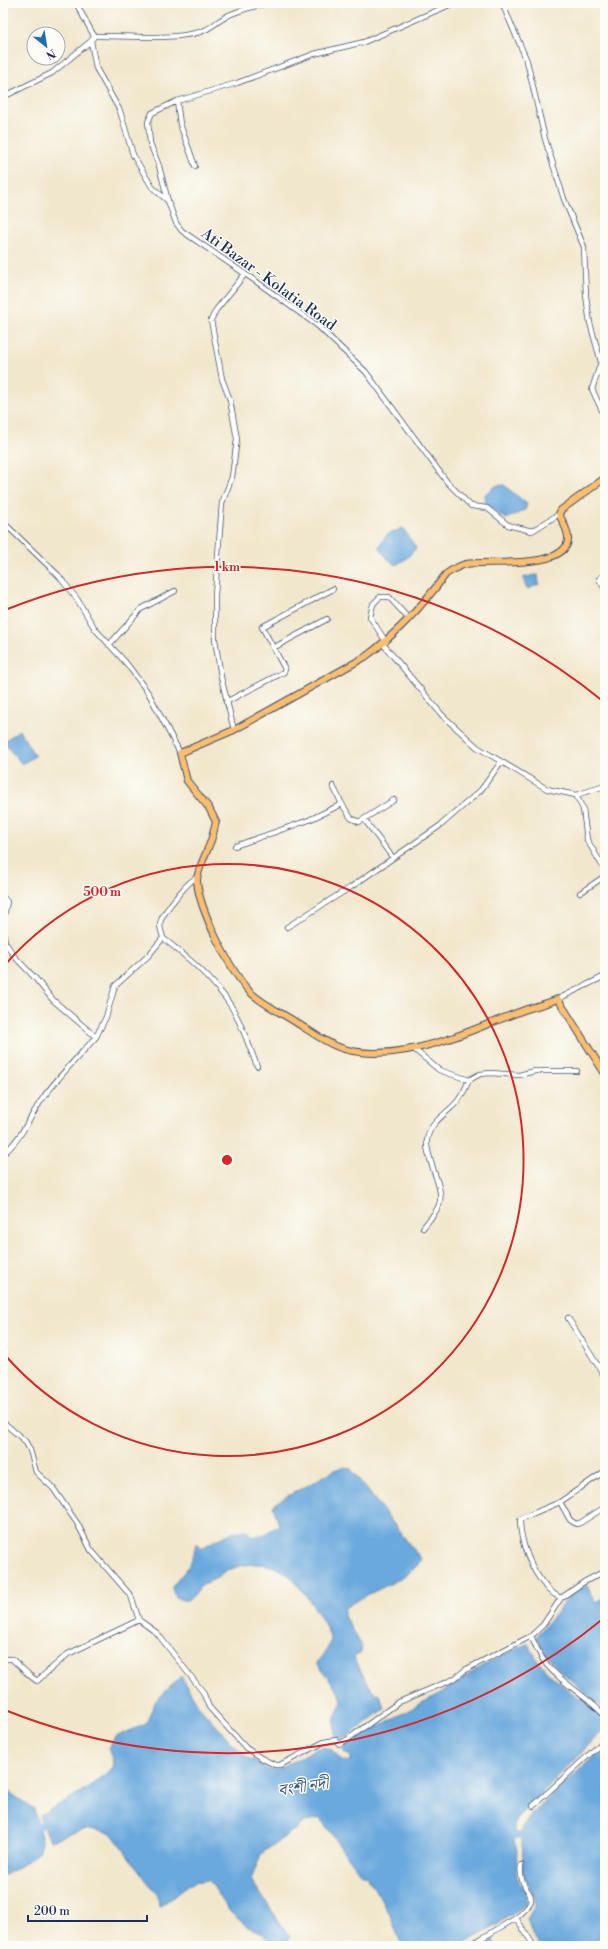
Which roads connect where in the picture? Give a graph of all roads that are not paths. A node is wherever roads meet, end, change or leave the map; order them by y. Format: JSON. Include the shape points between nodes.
{"nodes":[{"id":1,"x":76,"y":3,"type":"edge"},
{"id":2,"x":267,"y":3,"type":"edge"},
{"id":3,"x":454,"y":3,"type":"edge"},
{"id":4,"x":502,"y":3,"type":"edge"},
{"id":5,"x":92,"y":39,"type":"junction"},
{"id":6,"x":3,"y":97,"type":"edge"},
{"id":7,"x":177,"y":101,"type":"junction"},
{"id":8,"x":195,"y":166,"type":"dead end"},
{"id":9,"x":168,"y":201,"type":"junction"},
{"id":10,"x":245,"y":274,"type":"junction"},
{"id":11,"x":605,"y":417,"type":"edge"},
{"id":12,"x":605,"y":478,"type":"edge"},
{"id":13,"x":559,"y":514,"type":"junction"},
{"id":14,"x":3,"y":522,"type":"edge"},
{"id":15,"x":605,"y":573,"type":"edge"},
{"id":16,"x":333,"y":589,"type":"dead end"},
{"id":17,"x":605,"y":589,"type":"edge"},
{"id":18,"x":175,"y":591,"type":"dead end"},
{"id":19,"x":327,"y":619,"type":"dead end"},
{"id":20,"x":409,"y":619,"type":"junction"},
{"id":21,"x":384,"y":643,"type":"junction"},
{"id":22,"x":109,"y":645,"type":"junction"},
{"id":23,"x":272,"y":648,"type":"junction"},
{"id":24,"x":226,"y":702,"type":"junction"},
{"id":25,"x":232,"y":731,"type":"junction"},
{"id":26,"x":180,"y":752,"type":"junction"},
{"id":27,"x":501,"y":762,"type":"junction"},
{"id":28,"x":333,"y":786,"type":"dead end"},
{"id":29,"x":605,"y":786,"type":"edge"},
{"id":30,"x":576,"y":795,"type":"junction"},
{"id":31,"x":394,"y":800,"type":"dead end"},
{"id":32,"x":342,"y":804,"type":"junction"},
{"id":33,"x":364,"y":819,"type":"junction"},
{"id":34,"x":235,"y":846,"type":"dead end"},
{"id":35,"x":393,"y":858,"type":"junction"},
{"id":36,"x":605,"y":870,"type":"edge"},
{"id":37,"x":605,"y":876,"type":"edge"},
{"id":38,"x":197,"y":878,"type":"junction"},
{"id":39,"x":580,"y":893,"type":"dead end"},
{"id":40,"x":3,"y":897,"type":"edge"},
{"id":41,"x":3,"y":920,"type":"edge"},
{"id":42,"x":287,"y":927,"type":"dead end"},
{"id":43,"x":3,"y":932,"type":"edge"},
{"id":44,"x":162,"y":938,"type":"junction"},
{"id":45,"x":605,"y":976,"type":"edge"},
{"id":46,"x":558,"y":999,"type":"junction"},
{"id":47,"x":96,"y":1037,"type":"junction"},
{"id":48,"x":414,"y":1050,"type":"junction"},
{"id":49,"x":257,"y":1066,"type":"dead end"},
{"id":50,"x":578,"y":1070,"type":"dead end"},
{"id":51,"x":605,"y":1074,"type":"edge"},
{"id":52,"x":469,"y":1080,"type":"junction"},
{"id":53,"x":3,"y":1154,"type":"edge"},
{"id":54,"x":423,"y":1228,"type":"dead end"},
{"id":55,"x":568,"y":1318,"type":"dead end"},
{"id":56,"x":605,"y":1378,"type":"edge"},
{"id":57,"x":3,"y":1422,"type":"edge"},
{"id":58,"x":605,"y":1471,"type":"edge"},
{"id":59,"x":560,"y":1502,"type":"junction"},
{"id":60,"x":605,"y":1507,"type":"edge"},
{"id":61,"x":605,"y":1571,"type":"edge"},
{"id":62,"x":561,"y":1598,"type":"junction"},
{"id":63,"x":139,"y":1620,"type":"junction"},
{"id":64,"x":531,"y":1636,"type":"junction"},
{"id":65,"x":3,"y":1659,"type":"edge"},
{"id":66,"x":605,"y":1716,"type":"edge"},
{"id":67,"x":605,"y":1740,"type":"edge"},
{"id":68,"x":533,"y":1806,"type":"dead end"},
{"id":69,"x":521,"y":1865,"type":"dead end"},
{"id":70,"x":516,"y":1918,"type":"junction"},
{"id":71,"x":469,"y":1946,"type":"edge"},
{"id":72,"x":534,"y":1946,"type":"edge"}],
"edges":[{"from":1,"to":5,"type":"street","name":"Ati Bazar - Kolatia Road"},
{"from":2,"to":5,"type":"street","via":[[226,16],[215,25],[199,32],[154,37],[123,35]]},
{"from":3,"to":7,"type":"street","via":[[364,42],[314,54],[237,83]]},
{"from":4,"to":11,"type":"street","via":[[527,61],[545,139],[564,199],[584,247],[586,296],[590,323],[601,362],[592,389]]},
{"from":5,"to":6,"type":"street","via":[[52,73]]},
{"from":5,"to":9,"type":"street","name":"Ati Bazar - Kolatia Road","via":[[96,68],[120,111],[132,155],[152,187]]},
{"from":7,"to":8,"type":"street","via":[[180,124]]},
{"from":7,"to":9,"type":"street","via":[[152,113],[148,122],[150,143]]},
{"from":9,"to":10,"type":"street","name":"Ati Bazar - Kolatia Road","via":[[176,223],[182,231]]},
{"from":10,"to":13,"type":"street","name":"Ati Bazar - Kolatia Road","via":[[318,326],[366,372],[447,482],[471,506],[487,508],[508,525],[532,531]]},
{"from":10,"to":24,"type":"street","via":[[211,320],[237,439],[232,477],[222,503],[216,595],[215,639]]},
{"from":12,"to":13,"type":"main road"},
{"from":13,"to":20,"type":"main road","via":[[568,540],[562,550],[546,558],[526,562],[466,564],[456,568],[446,574]]},
{"from":14,"to":22,"type":"street","via":[[58,575],[77,599],[95,630]]},
{"from":15,"to":17,"type":"street","via":[[599,579]]},
{"from":16,"to":23,"type":"street","via":[[262,627]]},
{"from":18,"to":22,"type":"street","via":[[141,609]]},
{"from":19,"to":23,"type":"street"},
{"from":20,"to":21,"type":"main road"},
{"from":20,"to":21,"type":"street","via":[[389,597],[380,596],[373,604],[370,617]]},
{"from":21,"to":25,"type":"main road","via":[[346,668]]},
{"from":21,"to":27,"type":"street","via":[[442,715],[477,747]]},
{"from":22,"to":26,"type":"street","via":[[149,694]]},
{"from":23,"to":24,"type":"street","via":[[285,669],[284,672]]},
{"from":24,"to":25,"type":"street"},
{"from":25,"to":26,"type":"main road"},
{"from":26,"to":38,"type":"main road","via":[[188,782],[209,808],[216,822]]},
{"from":27,"to":30,"type":"street","via":[[547,789]]},
{"from":27,"to":35,"type":"street","via":[[481,790],[441,825]]},
{"from":28,"to":32,"type":"street"},
{"from":29,"to":30,"type":"street"},
{"from":30,"to":36,"type":"street","via":[[582,809],[587,840]]},
{"from":31,"to":33,"type":"street"},
{"from":32,"to":33,"type":"street","via":[[356,822]]},
{"from":32,"to":34,"type":"street","via":[[308,820]]},
{"from":33,"to":35,"type":"street"},
{"from":35,"to":42,"type":"street"},
{"from":37,"to":39,"type":"street"},
{"from":38,"to":44,"type":"street","via":[[189,882],[162,917]]},
{"from":38,"to":48,"type":"main road","via":[[216,937],[254,995],[322,1040],[350,1052]]},
{"from":40,"to":41,"type":"street","via":[[7,902]]},
{"from":43,"to":47,"type":"street","via":[[5,942],[14,956],[53,1000]]},
{"from":44,"to":47,"type":"street","via":[[148,956],[115,986],[106,1017]]},
{"from":44,"to":49,"type":"street","via":[[216,985],[239,1021]]},
{"from":45,"to":46,"type":"street"},
{"from":46,"to":48,"type":"main road","via":[[526,1009],[453,1039]]},
{"from":46,"to":51,"type":"main road"},
{"from":47,"to":53,"type":"street","via":[[43,1098]]},
{"from":48,"to":52,"type":"street","via":[[440,1070]]},
{"from":50,"to":52,"type":"street","via":[[535,1071],[519,1075],[480,1074]]},
{"from":52,"to":54,"type":"street","via":[[454,1106],[434,1123],[427,1140],[441,1195],[439,1205]]},
{"from":55,"to":56,"type":"street"},
{"from":57,"to":63,"type":"street","via":[[25,1440],[36,1472],[53,1488],[77,1523],[91,1550],[131,1596]]},
{"from":58,"to":59,"type":"street"},
{"from":59,"to":60,"type":"street","via":[[570,1520],[576,1524]]},
{"from":59,"to":62,"type":"street","via":[[520,1519],[520,1530],[523,1545],[541,1580],[547,1589]]},
{"from":61,"to":62,"type":"street"},
{"from":62,"to":64,"type":"street","via":[[543,1625]]},
{"from":63,"to":64,"type":"street","via":[[157,1633],[203,1692],[209,1707],[246,1748],[275,1765],[280,1765],[324,1742],[336,1740],[339,1744],[348,1740],[399,1702],[454,1679],[465,1670]]},
{"from":63,"to":65,"type":"street","via":[[68,1654],[37,1681],[12,1659]]},
{"from":64,"to":66,"type":"street","via":[[540,1655],[552,1671]]},
{"from":67,"to":68,"type":"street"},
{"from":69,"to":70,"type":"street","via":[[521,1882],[531,1896],[532,1902]]},
{"from":70,"to":71,"type":"street"},
{"from":70,"to":72,"type":"street"}]}
